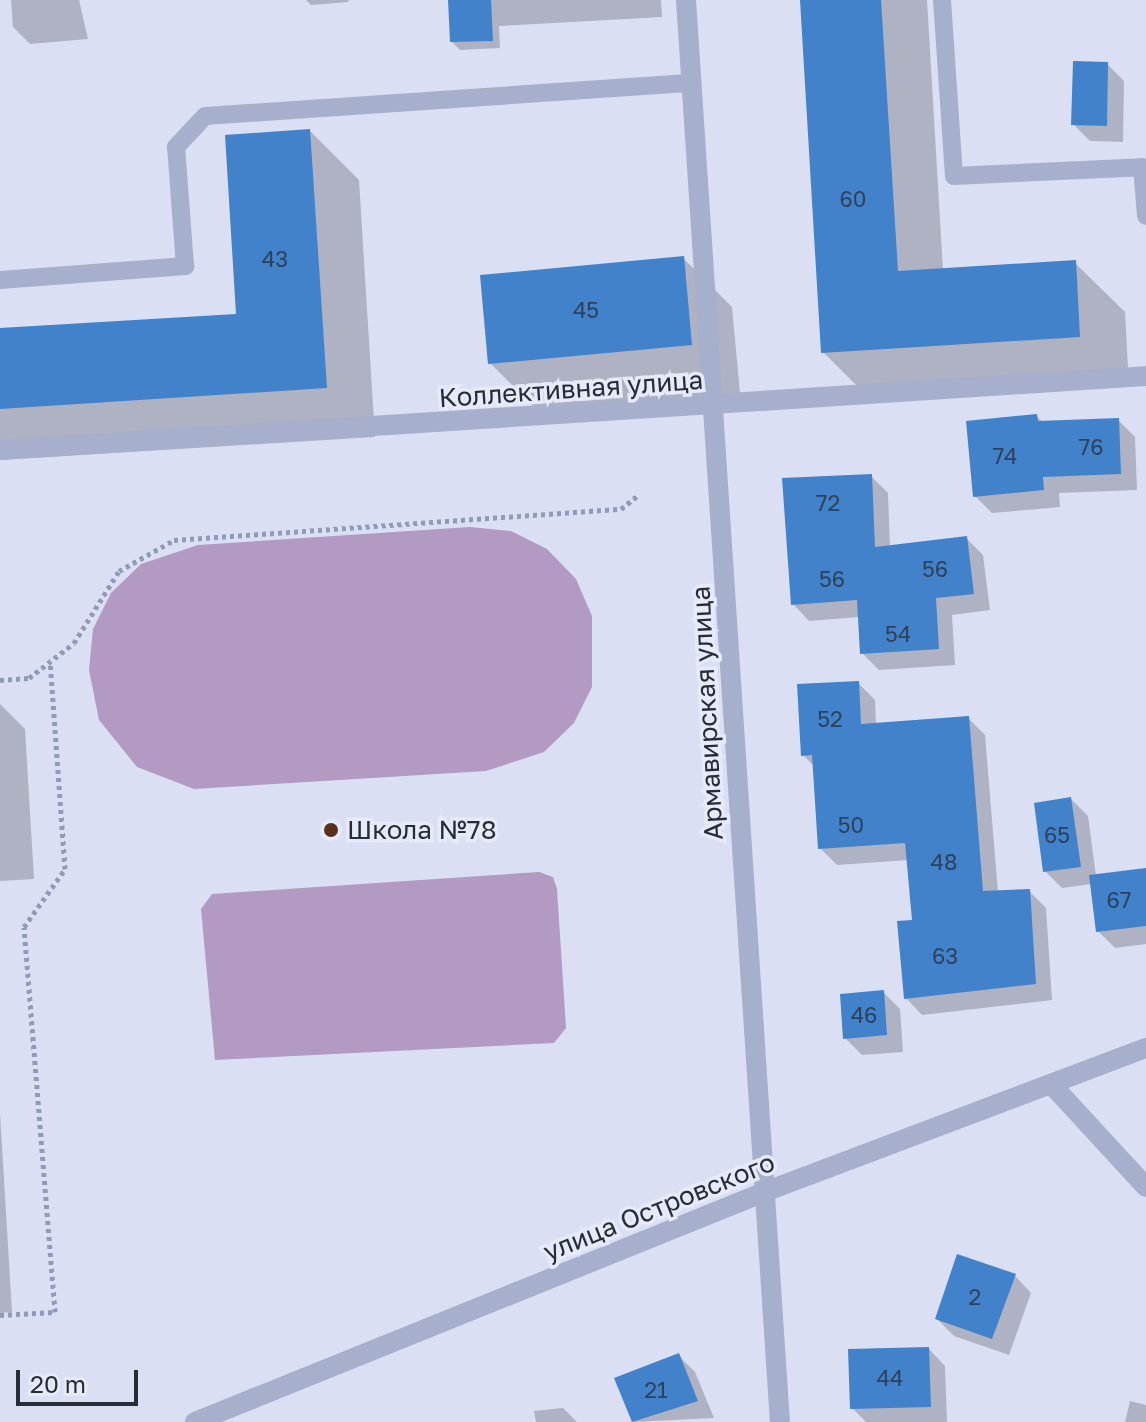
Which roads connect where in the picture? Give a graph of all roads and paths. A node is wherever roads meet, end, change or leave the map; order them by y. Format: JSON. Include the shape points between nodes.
{"nodes":[{"id":1,"x":686,"y":0,"type":"edge"},
{"id":2,"x":942,"y":0,"type":"edge"},
{"id":3,"x":692,"y":83,"type":"junction"},
{"id":4,"x":1146,"y":216,"type":"edge"},
{"id":5,"x":0,"y":280,"type":"edge"},
{"id":6,"x":1146,"y":376,"type":"edge"},
{"id":7,"x":715,"y":406,"type":"junction"},
{"id":8,"x":0,"y":450,"type":"edge"},
{"id":9,"x":637,"y":496,"type":"dead end"},
{"id":10,"x":50,"y":662,"type":"junction"},
{"id":11,"x":0,"y":680,"type":"edge"},
{"id":12,"x":1146,"y":1048,"type":"edge"},
{"id":13,"x":1053,"y":1086,"type":"junction"},
{"id":14,"x":1146,"y":1187,"type":"edge"},
{"id":15,"x":762,"y":1193,"type":"junction"},
{"id":16,"x":0,"y":1315,"type":"edge"},
{"id":17,"x":195,"y":1422,"type":"edge"},
{"id":18,"x":780,"y":1422,"type":"edge"}],
"edges":[{"from":1,"to":3,"type":"street","name":"Армавирская улица"},
{"from":2,"to":4,"type":"lane","via":[[954,176],[1142,167]]},
{"from":3,"to":5,"type":"lane","via":[[205,116],[176,147],[185,266]]},
{"from":3,"to":7,"type":"street","name":"Армавирская улица"},
{"from":6,"to":7,"type":"street","name":"Коллективная улица"},
{"from":7,"to":8,"type":"street","name":"Коллективная улица"},
{"from":7,"to":15,"type":"street","name":"Армавирская улица"},
{"from":9,"to":10,"type":"path","via":[[621,509],[174,540],[119,571],[74,643]]},
{"from":10,"to":11,"type":"path","via":[[29,678]]},
{"from":10,"to":16,"type":"path","via":[[65,869],[24,927],[55,1312]]},
{"from":12,"to":13,"type":"street","name":"улица Островского"},
{"from":13,"to":14,"type":"street"},
{"from":13,"to":15,"type":"street","name":"улица Островского"},
{"from":15,"to":17,"type":"street","name":"улица Островского"},
{"from":15,"to":18,"type":"street","name":"Армавирская улица"}]}
